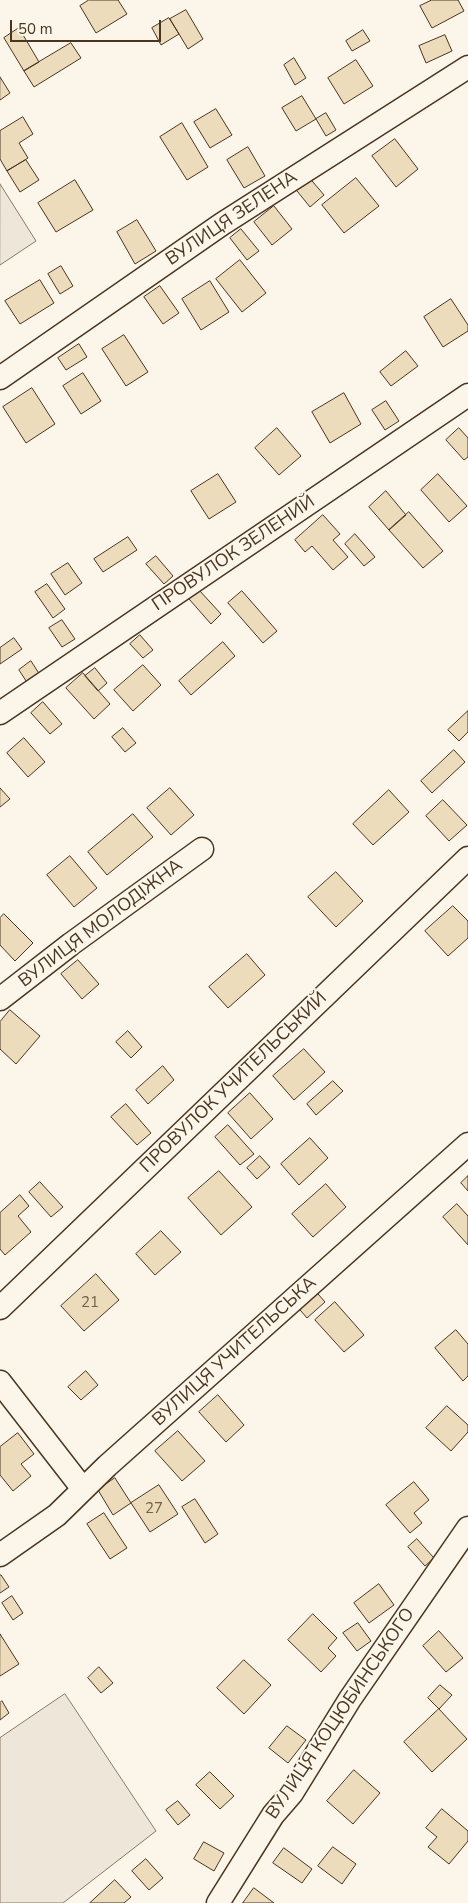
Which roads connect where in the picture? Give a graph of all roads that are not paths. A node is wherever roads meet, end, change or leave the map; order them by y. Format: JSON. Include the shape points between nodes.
{"nodes":[{"id":1,"x":468,"y":67,"type":"edge"},
{"id":2,"x":0,"y":378,"type":"edge"},
{"id":3,"x":468,"y":395,"type":"edge"},
{"id":4,"x":0,"y":713,"type":"edge"},
{"id":5,"x":202,"y":849,"type":"dead end"},
{"id":6,"x":468,"y":858,"type":"edge"},
{"id":7,"x":0,"y":999,"type":"edge"},
{"id":8,"x":468,"y":1144,"type":"edge"},
{"id":9,"x":0,"y":1308,"type":"edge"},
{"id":10,"x":0,"y":1382,"type":"edge"},
{"id":11,"x":83,"y":1489,"type":"junction"},
{"id":12,"x":468,"y":1528,"type":"edge"},
{"id":13,"x":0,"y":1555,"type":"edge"},
{"id":14,"x":218,"y":1903,"type":"edge"}],
"edges":[{"from":1,"to":2,"type":"street","name":"ВУЛИЦЯ ЗЕЛЕНА","via":[[222,224]]},
{"from":3,"to":4,"type":"street","name":"ПРОВУЛОК ЗЕЛЕНИЙ"},
{"from":5,"to":7,"type":"street","name":"ВУЛИЦЯ МОЛОДІЖНА"},
{"from":6,"to":9,"type":"street","name":"ПРОВУЛОК УЧИТЕЛЬСЬКИЙ"},
{"from":8,"to":11,"type":"street","name":"ВУЛИЦЯ УЧИТЕЛЬСЬКА"},
{"from":10,"to":11,"type":"street"},
{"from":11,"to":13,"type":"street","name":"ВУЛИЦЯ УЧИТЕЛЬСЬКА","via":[[57,1515]]},
{"from":12,"to":14,"type":"street","name":"ВУЛИЦЯ КОЦЮБИНСЬКОГО","via":[[350,1699]]}]}
